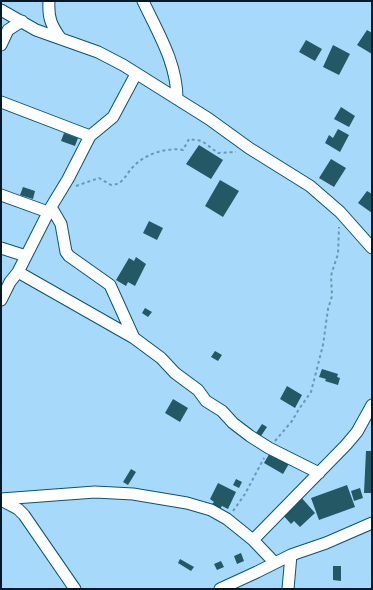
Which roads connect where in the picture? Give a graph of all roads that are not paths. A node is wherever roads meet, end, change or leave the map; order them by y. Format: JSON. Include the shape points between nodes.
{"nodes":[{"id":1,"x":49,"y":1,"type":"edge"},
{"id":2,"x":143,"y":1,"type":"edge"},
{"id":3,"x":1,"y":10,"type":"edge"},
{"id":4,"x":22,"y":21,"type":"junction"},
{"id":5,"x":62,"y":39,"type":"junction"},
{"id":6,"x":1,"y":46,"type":"edge"},
{"id":7,"x":136,"y":74,"type":"junction"},
{"id":8,"x":177,"y":99,"type":"junction"},
{"id":9,"x":1,"y":102,"type":"edge"},
{"id":10,"x":90,"y":136,"type":"junction"},
{"id":11,"x":1,"y":195,"type":"edge"},
{"id":12,"x":50,"y":210,"type":"junction"},
{"id":13,"x":1,"y":248,"type":"edge"},
{"id":14,"x":372,"y":248,"type":"edge"},
{"id":15,"x":26,"y":256,"type":"junction"},
{"id":16,"x":18,"y":272,"type":"junction"},
{"id":17,"x":1,"y":300,"type":"edge"},
{"id":18,"x":134,"y":338,"type":"junction"},
{"id":19,"x":372,"y":405,"type":"edge"},
{"id":20,"x":319,"y":473,"type":"junction"},
{"id":21,"x":1,"y":499,"type":"edge"},
{"id":22,"x":372,"y":523,"type":"edge"},
{"id":23,"x":253,"y":540,"type":"junction"},
{"id":24,"x":290,"y":555,"type":"junction"},
{"id":25,"x":274,"y":562,"type":"junction"},
{"id":26,"x":75,"y":589,"type":"edge"},
{"id":27,"x":220,"y":589,"type":"edge"},
{"id":28,"x":288,"y":589,"type":"edge"}],
"edges":[{"from":1,"to":5,"type":"street","via":[[53,28]]},
{"from":2,"to":8,"type":"street","via":[[176,75]]},
{"from":3,"to":4,"type":"street"},
{"from":4,"to":5,"type":"street","via":[[36,30]]},
{"from":4,"to":6,"type":"street","via":[[8,30]]},
{"from":5,"to":7,"type":"street","via":[[98,52]]},
{"from":7,"to":8,"type":"street"},
{"from":7,"to":10,"type":"street","via":[[113,117]]},
{"from":8,"to":14,"type":"street","via":[[310,186],[340,212]]},
{"from":9,"to":10,"type":"street"},
{"from":10,"to":12,"type":"street"},
{"from":11,"to":12,"type":"street"},
{"from":12,"to":15,"type":"street"},
{"from":12,"to":18,"type":"street","via":[[61,224],[66,252],[110,284]]},
{"from":13,"to":15,"type":"street"},
{"from":15,"to":16,"type":"street"},
{"from":16,"to":17,"type":"street"},
{"from":16,"to":18,"type":"street"},
{"from":18,"to":20,"type":"street","via":[[161,358],[175,373],[198,390],[206,401],[228,415],[250,436]]},
{"from":19,"to":20,"type":"street","via":[[357,432]]},
{"from":20,"to":23,"type":"street"},
{"from":21,"to":23,"type":"street","via":[[95,492],[133,494],[187,503],[211,510]]},
{"from":21,"to":26,"type":"street","via":[[24,515]]},
{"from":22,"to":24,"type":"street"},
{"from":23,"to":25,"type":"street"},
{"from":24,"to":25,"type":"street"},
{"from":24,"to":28,"type":"street"},
{"from":25,"to":27,"type":"street"}]}
